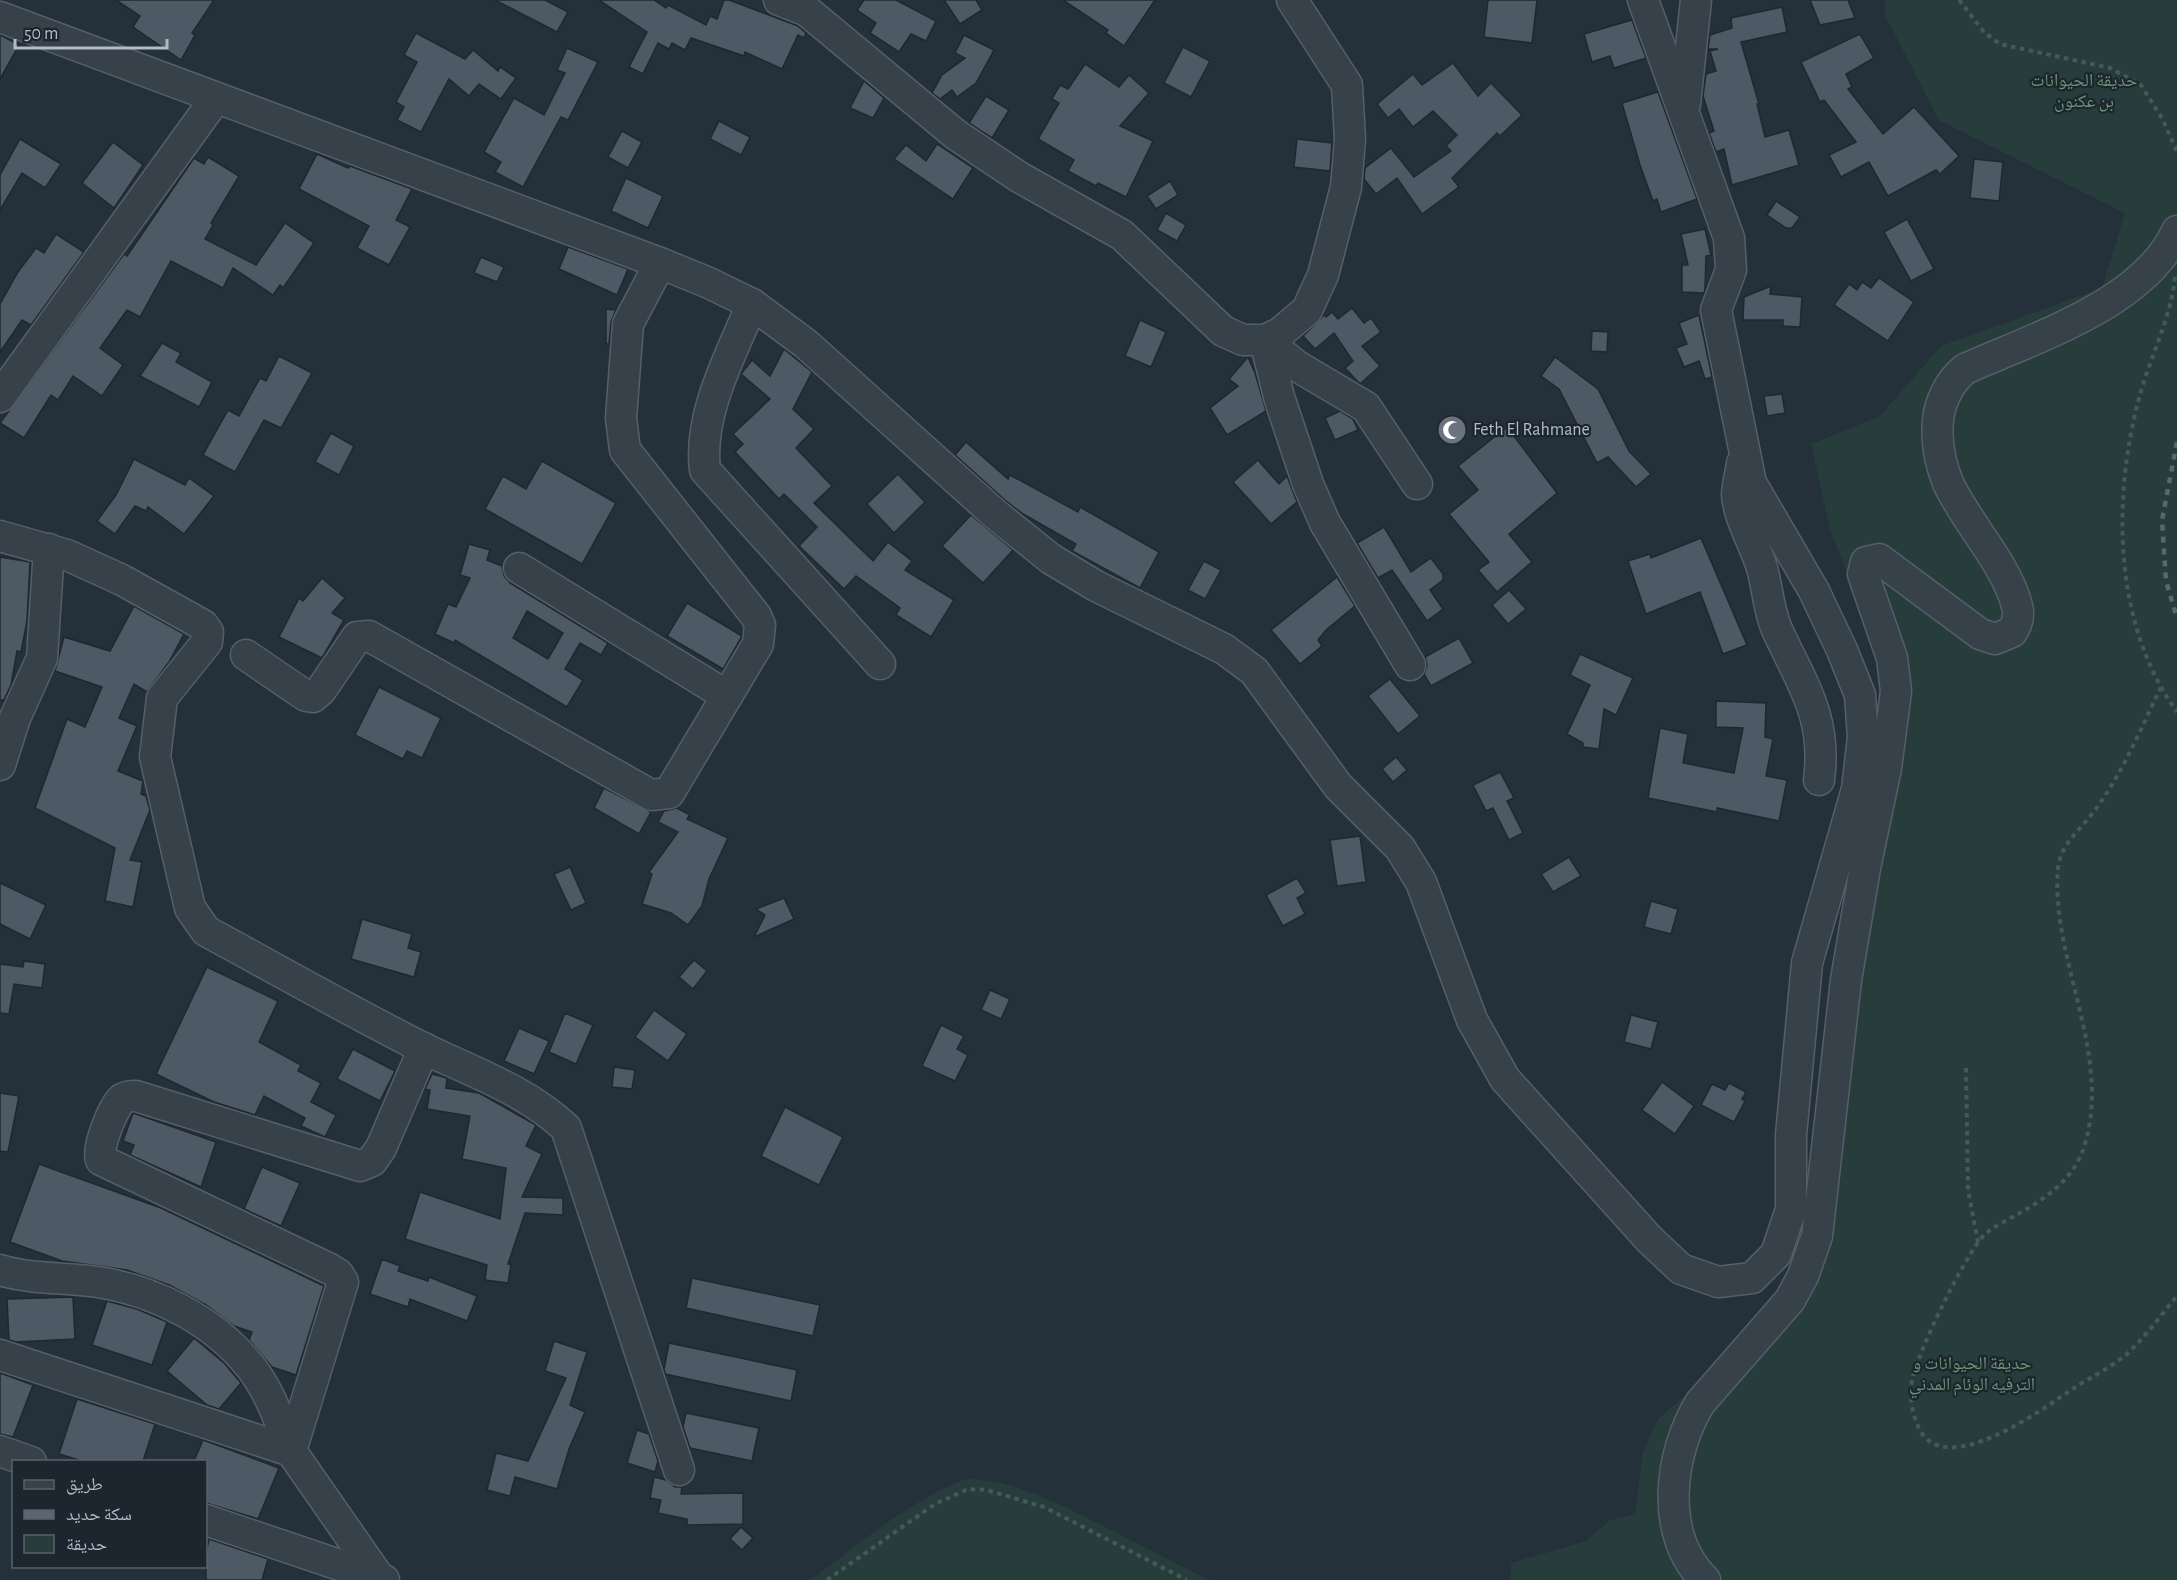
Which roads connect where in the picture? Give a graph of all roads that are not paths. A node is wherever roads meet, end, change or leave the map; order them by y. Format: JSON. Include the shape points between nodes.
{"nodes":[{"id":1,"x":779,"y":0,"type":"edge"},
{"id":2,"x":1292,"y":0,"type":"edge"},
{"id":3,"x":1643,"y":0,"type":"edge"},
{"id":4,"x":1696,"y":0,"type":"edge"},
{"id":5,"x":0,"y":17,"type":"edge"},
{"id":6,"x":216,"y":98,"type":"junction"},
{"id":7,"x":1684,"y":111,"type":"junction"},
{"id":8,"x":2176,"y":234,"type":"edge"},
{"id":9,"x":660,"y":263,"type":"junction"},
{"id":10,"x":752,"y":304,"type":"junction"},
{"id":11,"x":1265,"y":340,"type":"junction"},
{"id":12,"x":0,"y":397,"type":"edge"},
{"id":13,"x":1744,"y":454,"type":"junction"},
{"id":14,"x":1417,"y":484,"type":"dead end"},
{"id":15,"x":0,"y":536,"type":"edge"},
{"id":16,"x":49,"y":549,"type":"junction"},
{"id":17,"x":519,"y":568,"type":"dead end"},
{"id":18,"x":246,"y":655,"type":"dead end"},
{"id":19,"x":880,"y":664,"type":"dead end"},
{"id":20,"x":1410,"y":665,"type":"dead end"},
{"id":21,"x":727,"y":696,"type":"junction"},
{"id":22,"x":0,"y":765,"type":"edge"},
{"id":23,"x":1819,"y":780,"type":"dead end"},
{"id":24,"x":424,"y":1048,"type":"junction"},
{"id":25,"x":0,"y":1269,"type":"edge"},
{"id":26,"x":0,"y":1355,"type":"edge"},
{"id":27,"x":0,"y":1451,"type":"edge"},
{"id":28,"x":291,"y":1451,"type":"junction"},
{"id":29,"x":28,"y":1460,"type":"edge"},
{"id":30,"x":679,"y":1470,"type":"dead end"},
{"id":31,"x":207,"y":1520,"type":"edge"},
{"id":32,"x":382,"y":1579,"type":"edge"},
{"id":33,"x":1705,"y":1580,"type":"edge"}],
"edges":[{"from":1,"to":11,"type":"street","via":[[807,11],[955,134],[1019,177],[1122,235],[1223,331],[1243,340]]},
{"from":2,"to":11,"type":"street","via":[[1347,86],[1346,187],[1323,275],[1307,310],[1280,333]]},
{"from":3,"to":7,"type":"street"},
{"from":4,"to":7,"type":"street"},
{"from":5,"to":6,"type":"street"},
{"from":6,"to":9,"type":"street"},
{"from":6,"to":12,"type":"street"},
{"from":7,"to":13,"type":"street","via":[[1729,238],[1731,270],[1716,310]]},
{"from":8,"to":33,"type":"street","via":[[2147,273],[2118,297],[1965,369],[1939,410],[1940,458],[1948,483],[2009,586],[2018,614],[2012,632],[1995,639],[1987,637],[1879,559],[1866,562],[1863,567],[1894,666],[1896,691],[1886,768],[1846,980],[1817,1236],[1790,1300],[1700,1404],[1681,1444],[1675,1476],[1680,1544],[1692,1568]]},
{"from":9,"to":10,"type":"street"},
{"from":9,"to":21,"type":"street","via":[[628,324],[621,418],[625,450],[756,616],[760,626],[758,644]]},
{"from":10,"to":13,"type":"street","via":[[806,344],[994,514],[1051,559],[1096,586],[1224,649],[1254,671],[1338,786],[1400,848],[1421,882],[1472,1020],[1505,1079],[1650,1240],[1681,1269],[1718,1282],[1752,1278],[1776,1254],[1791,1209],[1791,1135],[1807,963],[1857,789],[1863,737],[1860,695],[1842,650],[1814,591],[1751,483]]},
{"from":10,"to":19,"type":"street","via":[[711,408],[703,456],[705,470]]},
{"from":11,"to":14,"type":"street","via":[[1297,366],[1366,407]]},
{"from":11,"to":20,"type":"street","via":[[1279,397],[1316,503]]},
{"from":13,"to":23,"type":"street","via":[[1737,494],[1740,511],[1762,569],[1778,633],[1797,667],[1819,723]]},
{"from":15,"to":16,"type":"street"},
{"from":16,"to":22,"type":"street","via":[[42,658],[15,718]]},
{"from":16,"to":24,"type":"street","via":[[122,579],[203,625],[208,632],[207,642],[162,698],[155,757],[190,908],[206,931]]},
{"from":17,"to":21,"type":"street"},
{"from":18,"to":21,"type":"street","via":[[313,697],[357,637],[369,636],[651,795],[669,793]]},
{"from":24,"to":28,"type":"street","via":[[381,1148],[372,1161],[360,1166],[136,1096],[121,1100],[109,1121],[101,1160],[330,1269],[343,1282]]},
{"from":24,"to":30,"type":"street","via":[[529,1100],[566,1128]]},
{"from":25,"to":28,"type":"street","via":[[138,1290],[201,1321],[244,1358],[273,1404]]},
{"from":26,"to":28,"type":"street"},
{"from":27,"to":29,"type":"street"},
{"from":28,"to":32,"type":"street"},
{"from":31,"to":32,"type":"street"}]}
